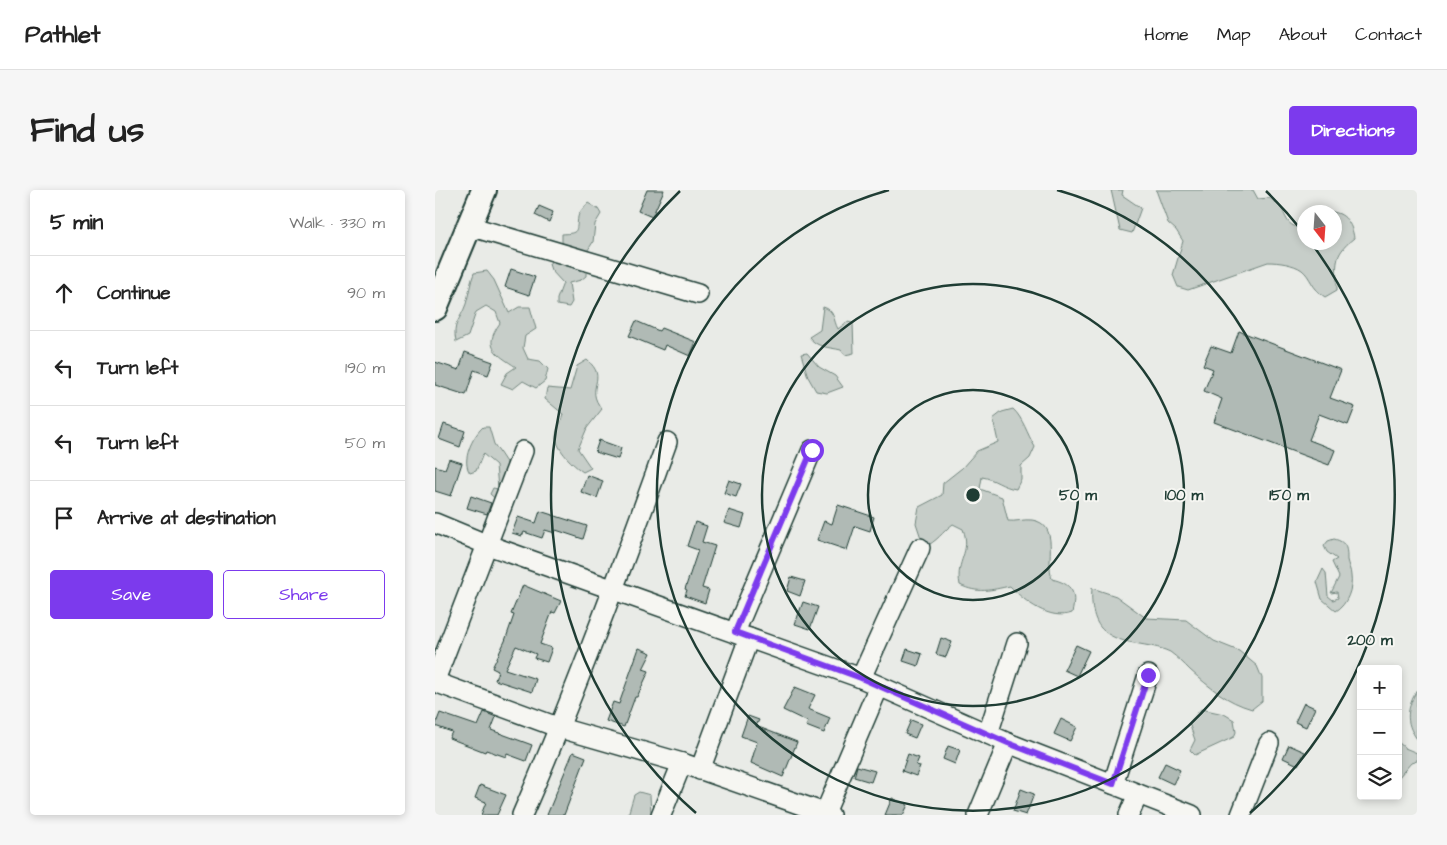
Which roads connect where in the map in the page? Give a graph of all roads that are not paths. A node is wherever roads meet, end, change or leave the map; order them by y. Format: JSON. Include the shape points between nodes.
{"nodes":[{"id":1,"x":484,"y":190,"type":"edge"},
{"id":2,"x":469,"y":226,"type":"junction"},
{"id":3,"x":698,"y":294,"type":"dead end"},
{"id":4,"x":435,"y":308,"type":"edge"},
{"id":5,"x":667,"y":442,"type":"dead end"},
{"id":6,"x":812,"y":450,"type":"dead end"},
{"id":7,"x":523,"y":451,"type":"dead end"},
{"id":8,"x":435,"y":523,"type":"edge"},
{"id":9,"x":488,"y":545,"type":"junction"},
{"id":10,"x":920,"y":548,"type":"dead end"},
{"id":11,"x":615,"y":589,"type":"junction"},
{"id":12,"x":742,"y":635,"type":"junction"},
{"id":13,"x":1017,"y":643,"type":"dead end"},
{"id":14,"x":1148,"y":675,"type":"dead end"},
{"id":15,"x":861,"y":678,"type":"junction"},
{"id":16,"x":435,"y":681,"type":"edge"},
{"id":17,"x":879,"y":686,"type":"junction"},
{"id":18,"x":560,"y":728,"type":"junction"},
{"id":19,"x":987,"y":734,"type":"junction"},
{"id":20,"x":1008,"y":743,"type":"junction"},
{"id":21,"x":1269,"y":744,"type":"dead end"},
{"id":22,"x":682,"y":764,"type":"junction"},
{"id":23,"x":700,"y":770,"type":"junction"},
{"id":24,"x":1113,"y":784,"type":"junction"},
{"id":25,"x":1138,"y":794,"type":"junction"},
{"id":26,"x":800,"y":810,"type":"edge"},
{"id":27,"x":827,"y":814,"type":"edge"},
{"id":28,"x":522,"y":815,"type":"edge"},
{"id":29,"x":661,"y":815,"type":"edge"},
{"id":30,"x":978,"y":815,"type":"edge"},
{"id":31,"x":1129,"y":815,"type":"edge"},
{"id":32,"x":1192,"y":815,"type":"edge"},
{"id":33,"x":1241,"y":815,"type":"edge"}],
"edges":[{"from":1,"to":2,"type":"main road"},
{"from":2,"to":3,"type":"street"},
{"from":2,"to":4,"type":"main road"},
{"from":5,"to":11,"type":"street"},
{"from":6,"to":12,"type":"street"},
{"from":7,"to":9,"type":"street"},
{"from":8,"to":9,"type":"street"},
{"from":9,"to":11,"type":"street"},
{"from":9,"to":16,"type":"street"},
{"from":10,"to":15,"type":"street"},
{"from":11,"to":12,"type":"street"},
{"from":11,"to":18,"type":"street"},
{"from":12,"to":15,"type":"street"},
{"from":12,"to":23,"type":"street"},
{"from":13,"to":19,"type":"street"},
{"from":14,"to":24,"type":"street"},
{"from":15,"to":17,"type":"street"},
{"from":16,"to":18,"type":"street"},
{"from":17,"to":19,"type":"street"},
{"from":17,"to":27,"type":"street"},
{"from":18,"to":22,"type":"street"},
{"from":18,"to":28,"type":"street"},
{"from":19,"to":20,"type":"street"},
{"from":20,"to":24,"type":"street"},
{"from":20,"to":30,"type":"street"},
{"from":21,"to":33,"type":"street"},
{"from":22,"to":23,"type":"street"},
{"from":22,"to":29,"type":"street"},
{"from":23,"to":26,"type":"street"},
{"from":24,"to":25,"type":"street"},
{"from":25,"to":31,"type":"street"},
{"from":25,"to":32,"type":"street"},
{"from":26,"to":27,"type":"street"}]}
